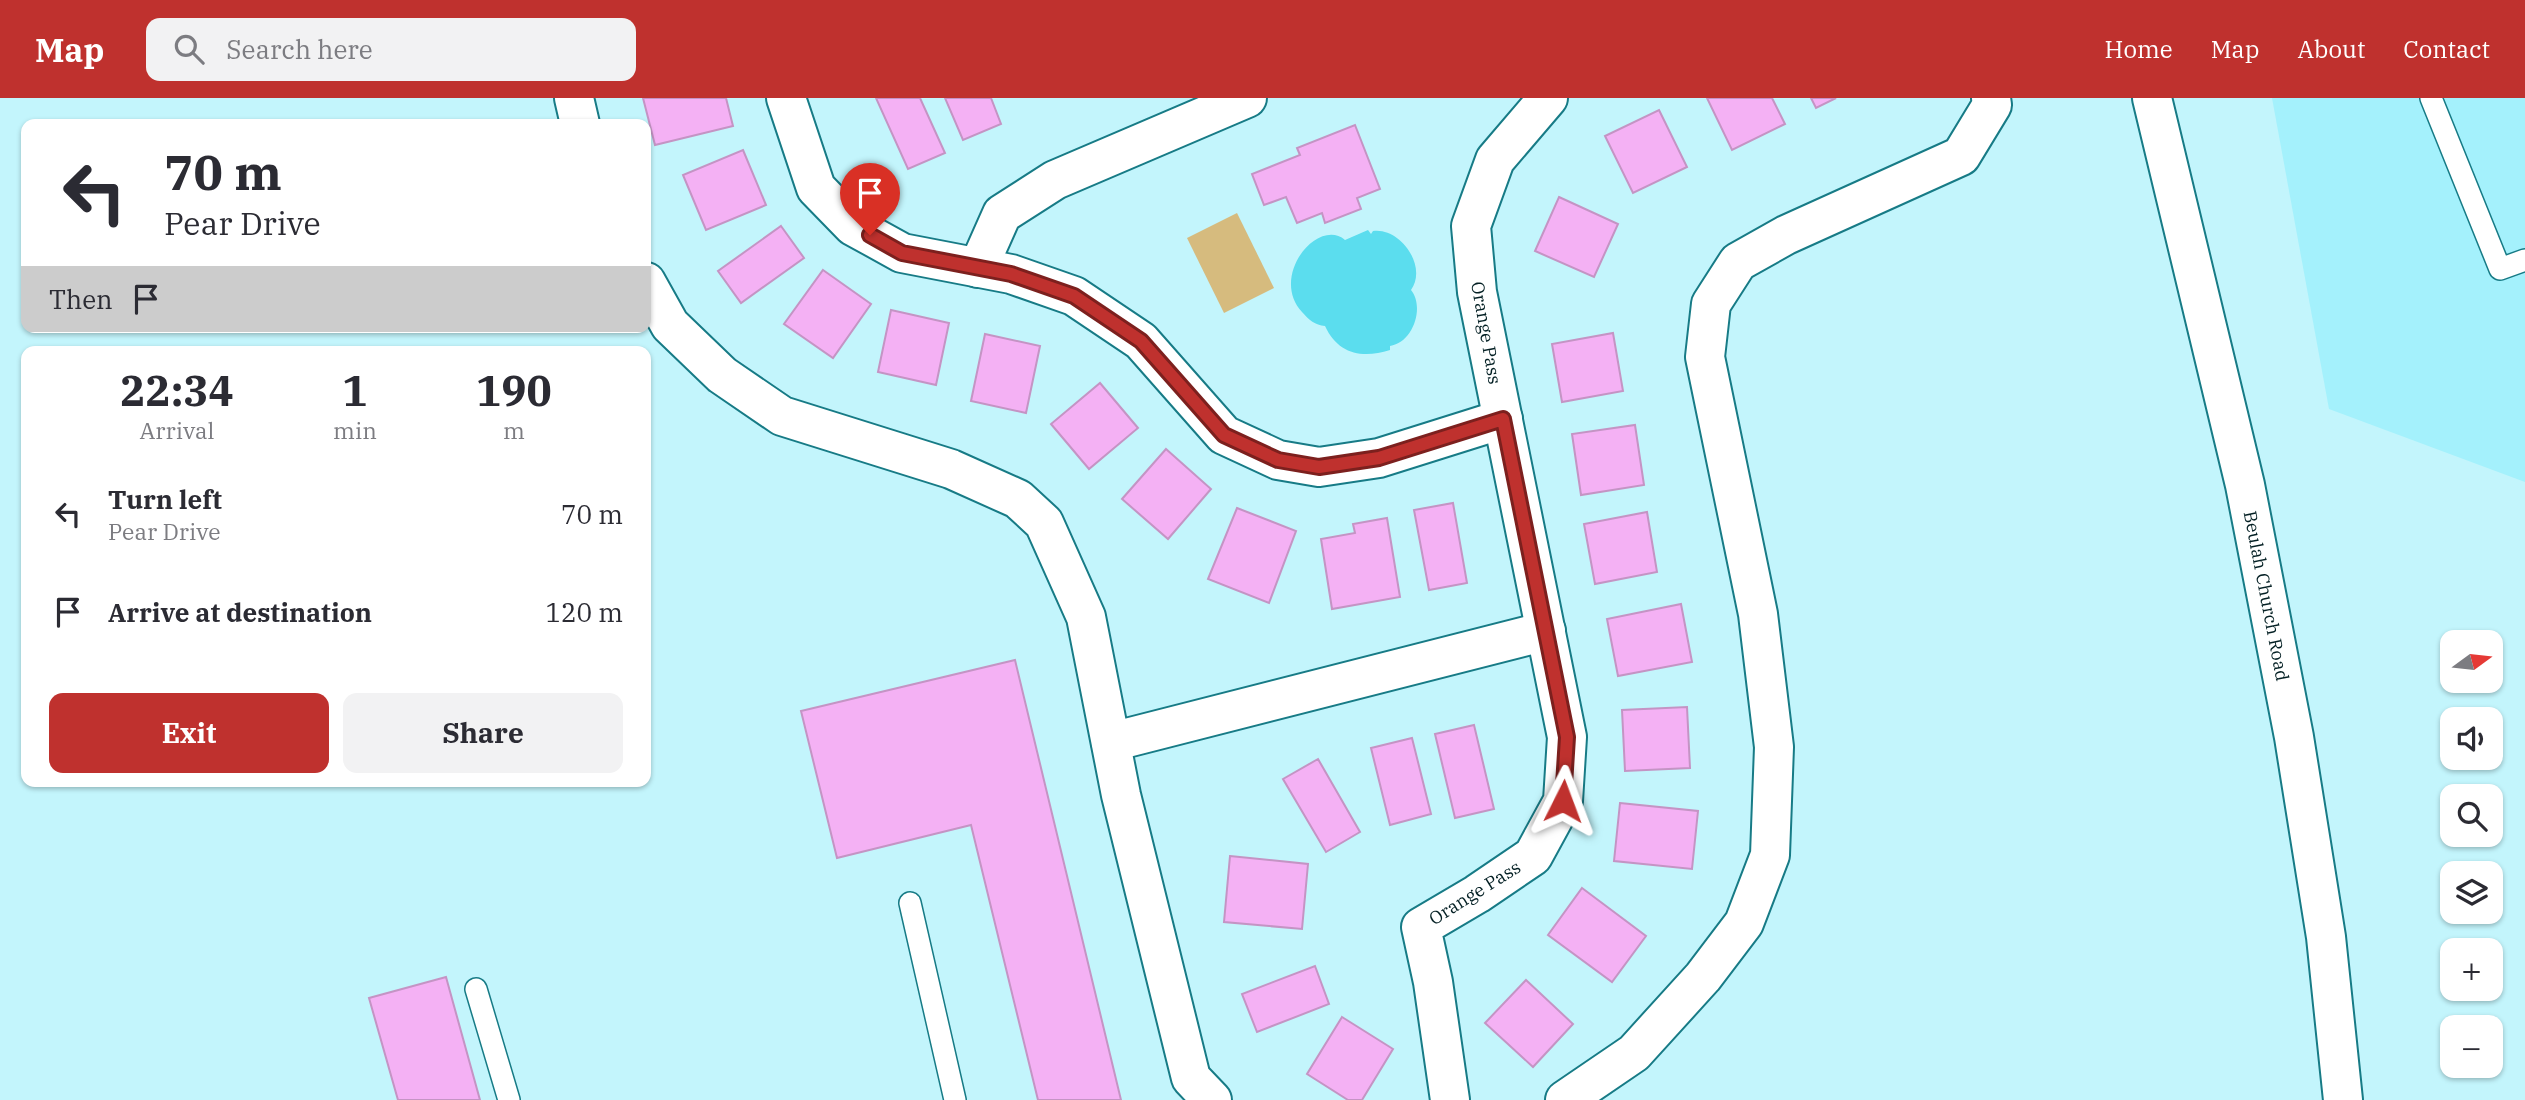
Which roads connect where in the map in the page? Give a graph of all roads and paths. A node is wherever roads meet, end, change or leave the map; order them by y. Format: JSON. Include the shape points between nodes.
{"nodes":[{"id":1,"x":574,"y":98,"type":"edge"},
{"id":2,"x":786,"y":98,"type":"edge"},
{"id":3,"x":1247,"y":98,"type":"edge"},
{"id":4,"x":1548,"y":98,"type":"edge"},
{"id":5,"x":1991,"y":98,"type":"edge"},
{"id":6,"x":2152,"y":98,"type":"edge"},
{"id":7,"x":2431,"y":98,"type":"edge"},
{"id":8,"x":579,"y":119,"type":"edge"},
{"id":9,"x":2525,"y":260,"type":"edge"},
{"id":10,"x":978,"y":268,"type":"junction"},
{"id":11,"x":651,"y":291,"type":"edge"},
{"id":12,"x":1503,"y":419,"type":"junction"},
{"id":13,"x":1546,"y":631,"type":"junction"},
{"id":14,"x":1111,"y":742,"type":"junction"},
{"id":15,"x":910,"y":903,"type":"dead end"},
{"id":16,"x":476,"y":989,"type":"dead end"},
{"id":17,"x":509,"y":1100,"type":"edge"},
{"id":18,"x":956,"y":1100,"type":"edge"},
{"id":19,"x":1212,"y":1100,"type":"edge"},
{"id":20,"x":1450,"y":1100,"type":"edge"},
{"id":21,"x":1565,"y":1100,"type":"edge"},
{"id":22,"x":2343,"y":1100,"type":"edge"}],
"edges":[{"from":1,"to":8,"type":"street"},
{"from":2,"to":10,"type":"street","via":[[816,188],[853,226],[902,253]]},
{"from":3,"to":10,"type":"street","via":[[1055,180],[1002,214]]},
{"from":4,"to":12,"type":"street","name":"Orange Pass","via":[[1495,159],[1471,226],[1477,292]]},
{"from":5,"to":21,"type":"street","via":[[1992,105],[1961,156],[1786,235],[1738,262],[1711,304],[1705,357],[1758,614],[1774,747],[1770,855],[1744,923],[1703,977],[1634,1053]]},
{"from":6,"to":22,"type":"street","name":"Beulah Church Road","via":[[2245,485],[2294,737],[2326,937]]},
{"from":7,"to":9,"type":"lane","via":[[2500,270]]},
{"from":10,"to":12,"type":"street","via":[[1074,296],[1141,341],[1224,435],[1278,460],[1319,467],[1379,458]]},
{"from":11,"to":14,"type":"street","via":[[670,325],[722,375],[782,416],[951,469],[1018,499],[1044,523],[1086,617]]},
{"from":12,"to":13,"type":"street","name":"Orange Pass"},
{"from":13,"to":14,"type":"street"},
{"from":13,"to":20,"type":"street","name":"Orange Pass","via":[[1567,737],[1563,801],[1534,856],[1421,927]]},
{"from":14,"to":19,"type":"street","via":[[1191,1078]]},
{"from":15,"to":18,"type":"lane"},
{"from":16,"to":17,"type":"lane"}]}
